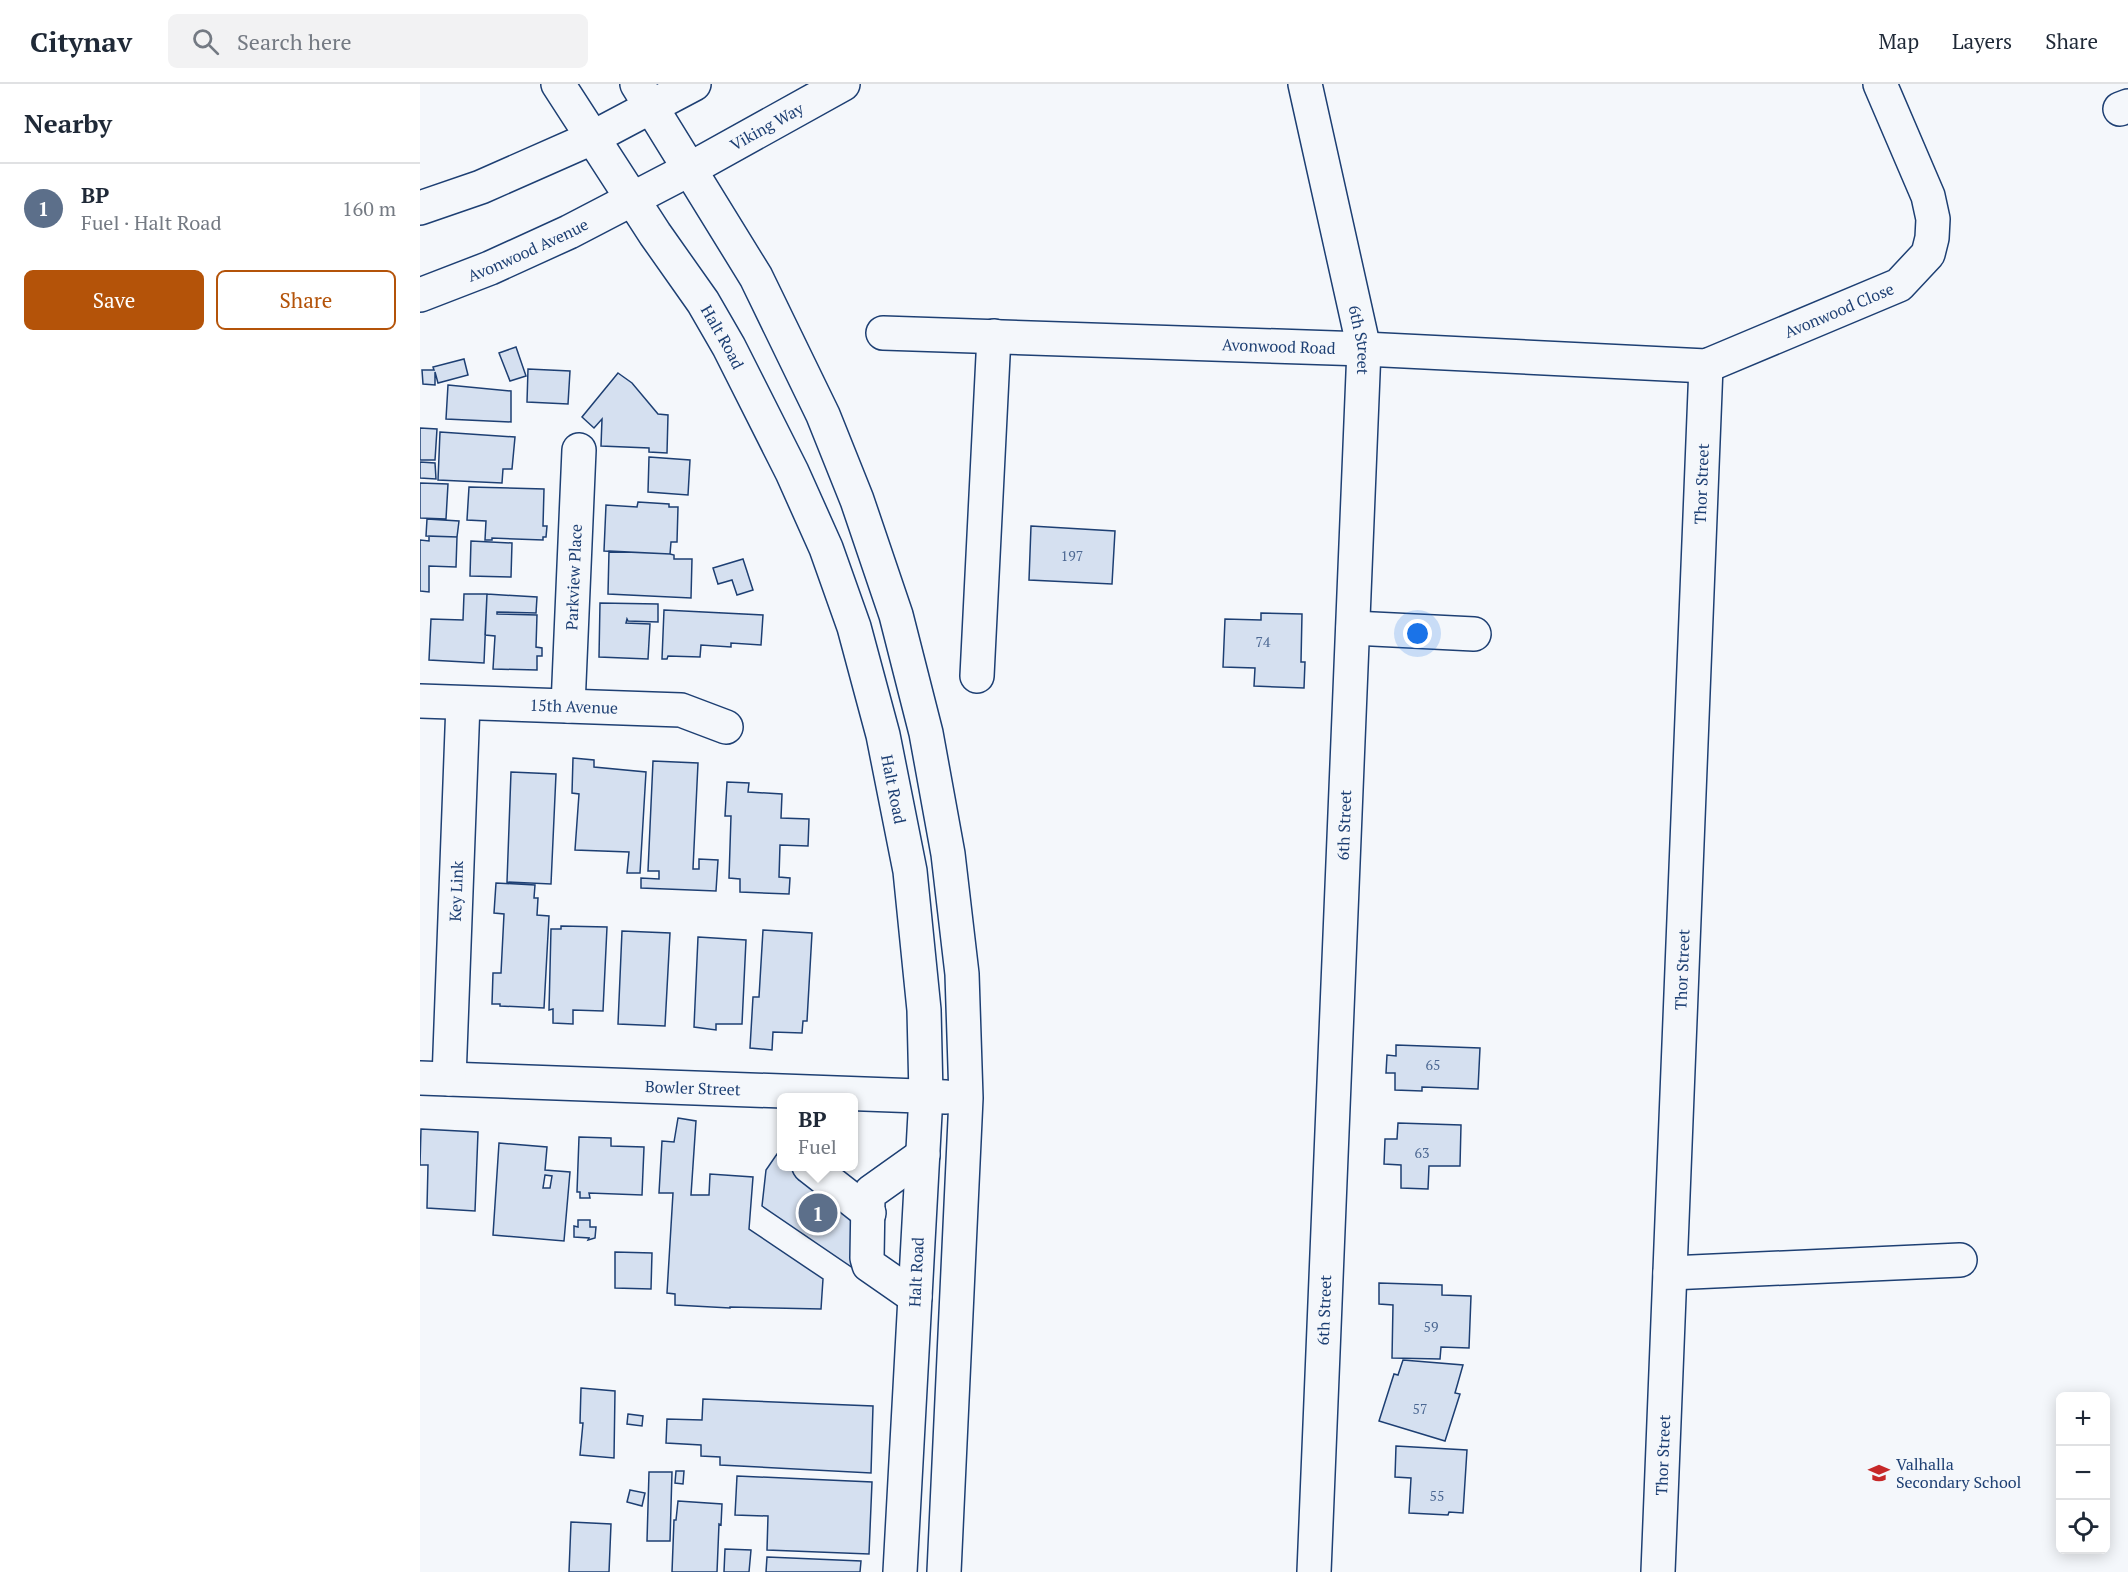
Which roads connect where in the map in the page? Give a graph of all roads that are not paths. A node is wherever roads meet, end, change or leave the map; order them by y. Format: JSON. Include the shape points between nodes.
{"nodes":[{"id":1,"x":558,"y":84,"type":"edge"},
{"id":2,"x":694,"y":84,"type":"edge"},
{"id":3,"x":843,"y":84,"type":"edge"},
{"id":4,"x":1305,"y":84,"type":"edge"},
{"id":5,"x":1880,"y":84,"type":"edge"},
{"id":6,"x":644,"y":96,"type":"edge"},
{"id":7,"x":592,"y":138,"type":"junction"},
{"id":8,"x":690,"y":169,"type":"junction"},
{"id":9,"x":632,"y":200,"type":"junction"},
{"id":10,"x":420,"y":208,"type":"edge"},
{"id":11,"x":420,"y":295,"type":"edge"},
{"id":12,"x":883,"y":333,"type":"dead end"},
{"id":13,"x":994,"y":336,"type":"junction"},
{"id":14,"x":1364,"y":349,"type":"junction"},
{"id":15,"x":1706,"y":366,"type":"junction"},
{"id":16,"x":579,"y":450,"type":"dead end"},
{"id":17,"x":1353,"y":628,"type":"junction"},
{"id":18,"x":1474,"y":634,"type":"dead end"},
{"id":19,"x":977,"y":676,"type":"dead end"},
{"id":20,"x":420,"y":701,"type":"edge"},
{"id":21,"x":462,"y":703,"type":"junction"},
{"id":22,"x":568,"y":706,"type":"junction"},
{"id":23,"x":726,"y":727,"type":"dead end"},
{"id":24,"x":435,"y":1079,"type":"edge"},
{"id":25,"x":926,"y":1095,"type":"junction"},
{"id":26,"x":858,"y":1097,"type":"edge"},
{"id":27,"x":966,"y":1098,"type":"junction"},
{"id":28,"x":777,"y":1099,"type":"edge"},
{"id":29,"x":922,"y":1155,"type":"junction"},
{"id":30,"x":815,"y":1171,"type":"edge"},
{"id":31,"x":868,"y":1213,"type":"junction"},
{"id":32,"x":1960,"y":1260,"type":"dead end"},
{"id":33,"x":1670,"y":1273,"type":"junction"},
{"id":34,"x":915,"y":1297,"type":"junction"},
{"id":35,"x":900,"y":1572,"type":"edge"},
{"id":36,"x":944,"y":1572,"type":"edge"},
{"id":37,"x":1314,"y":1572,"type":"edge"},
{"id":38,"x":1658,"y":1572,"type":"edge"}],
"edges":[{"from":1,"to":7,"type":"street","name":"Halt Road"},
{"from":2,"to":6,"type":"street"},
{"from":3,"to":8,"type":"street","name":"Viking Way"},
{"from":4,"to":14,"type":"street","name":"6th Street"},
{"from":5,"to":15,"type":"street","name":"Avonwood Close","via":[[1928,196],[1933,219],[1928,254],[1899,285]]},
{"from":6,"to":7,"type":"street"},
{"from":6,"to":8,"type":"street"},
{"from":7,"to":9,"type":"street","name":"Halt Road"},
{"from":7,"to":10,"type":"street","via":[[481,187]]},
{"from":8,"to":9,"type":"street","name":"Viking Way"},
{"from":8,"to":27,"type":"street","via":[[756,277],[823,415],[896,615],[926,733],[948,854],[962,974]]},
{"from":9,"to":11,"type":"street","name":"Avonwood Avenue","via":[[490,268]]},
{"from":9,"to":25,"type":"street","name":"Halt Road","via":[[703,302],[729,347],[826,548],[854,627],[883,735],[910,871],[924,1010]]},
{"from":12,"to":13,"type":"street","name":"Avonwood Road"},
{"from":13,"to":14,"type":"street","name":"Avonwood Road"},
{"from":13,"to":19,"type":"street"},
{"from":14,"to":15,"type":"street","name":"Avonwood Road"},
{"from":14,"to":17,"type":"street","name":"6th Street"},
{"from":15,"to":33,"type":"street","name":"Thor Street"},
{"from":16,"to":22,"type":"street","name":"Parkview Place"},
{"from":17,"to":18,"type":"street"},
{"from":17,"to":37,"type":"street","name":"6th Street"},
{"from":20,"to":21,"type":"street","name":"15th Avenue"},
{"from":21,"to":22,"type":"street","name":"15th Avenue"},
{"from":21,"to":24,"type":"street","name":"Key Link"},
{"from":22,"to":23,"type":"street","name":"15th Avenue","via":[[681,710]]},
{"from":24,"to":28,"type":"street","name":"Bowler Street"},
{"from":25,"to":26,"type":"street","name":"Bowler Street"},
{"from":25,"to":27,"type":"street","name":"Bowler Street"},
{"from":25,"to":29,"type":"street","name":"Halt Road"},
{"from":27,"to":36,"type":"street"},
{"from":29,"to":31,"type":"street","via":[[871,1192]]},
{"from":29,"to":34,"type":"street","name":"Halt Road"},
{"from":30,"to":31,"type":"street"},
{"from":31,"to":34,"type":"street","via":[[869,1265]]},
{"from":32,"to":33,"type":"street"},
{"from":33,"to":38,"type":"street","name":"Thor Street"},
{"from":34,"to":35,"type":"street","name":"Halt Road"}]}
